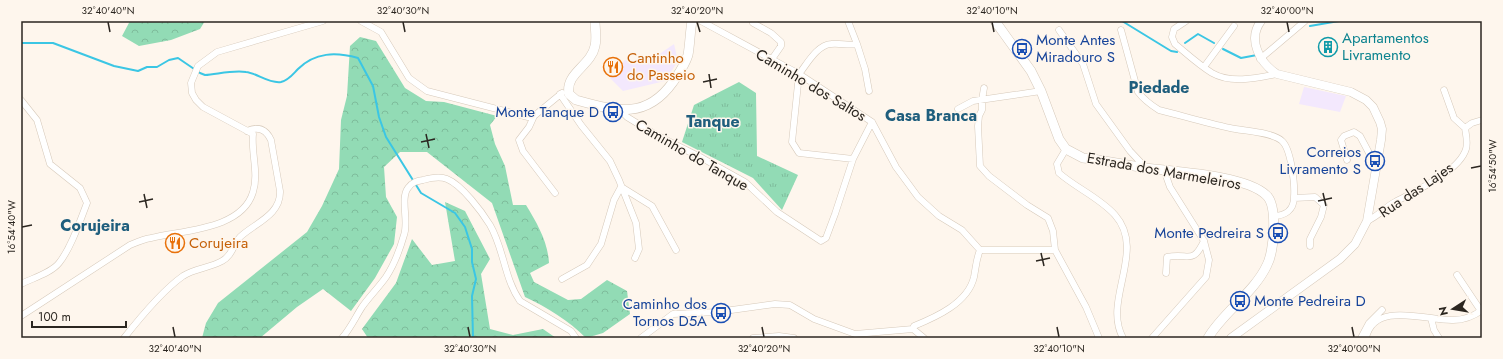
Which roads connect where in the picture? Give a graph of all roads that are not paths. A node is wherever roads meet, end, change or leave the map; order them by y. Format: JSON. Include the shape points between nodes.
{"nodes":[{"id":1,"x":323,"y":21,"type":"edge"},
{"id":2,"x":361,"y":21,"type":"edge"},
{"id":3,"x":595,"y":21,"type":"edge"},
{"id":4,"x":692,"y":21,"type":"edge"},
{"id":5,"x":701,"y":21,"type":"edge"},
{"id":6,"x":848,"y":21,"type":"edge"},
{"id":7,"x":995,"y":21,"type":"edge"},
{"id":8,"x":1186,"y":21,"type":"edge"},
{"id":9,"x":1261,"y":21,"type":"edge"},
{"id":10,"x":1305,"y":21,"type":"edge"},
{"id":11,"x":753,"y":23,"type":"dead end"},
{"id":12,"x":1234,"y":26,"type":"dead end"},
{"id":13,"x":1059,"y":30,"type":"dead end"},
{"id":14,"x":1121,"y":30,"type":"dead end"},
{"id":15,"x":857,"y":44,"type":"junction"},
{"id":16,"x":1260,"y":58,"type":"junction"},
{"id":17,"x":772,"y":59,"type":"junction"},
{"id":18,"x":1204,"y":67,"type":"junction"},
{"id":19,"x":798,"y":74,"type":"junction"},
{"id":20,"x":1277,"y":74,"type":"junction"},
{"id":21,"x":984,"y":88,"type":"dead end"},
{"id":22,"x":568,"y":89,"type":"junction"},
{"id":23,"x":1444,"y":90,"type":"dead end"},
{"id":24,"x":868,"y":91,"type":"dead end"},
{"id":25,"x":1042,"y":91,"type":"junction"},
{"id":26,"x":560,"y":94,"type":"junction"},
{"id":27,"x":21,"y":100,"type":"edge"},
{"id":28,"x":982,"y":100,"type":"junction"},
{"id":29,"x":618,"y":108,"type":"junction"},
{"id":30,"x":958,"y":109,"type":"dead end"},
{"id":31,"x":534,"y":116,"type":"junction"},
{"id":32,"x":1482,"y":120,"type":"edge"},
{"id":33,"x":872,"y":122,"type":"junction"},
{"id":34,"x":1466,"y":128,"type":"junction"},
{"id":35,"x":247,"y":131,"type":"junction"},
{"id":36,"x":1066,"y":149,"type":"junction"},
{"id":37,"x":853,"y":159,"type":"junction"},
{"id":38,"x":1347,"y":160,"type":"dead end"},
{"id":39,"x":1146,"y":168,"type":"junction"},
{"id":40,"x":1377,"y":168,"type":"junction"},
{"id":41,"x":1164,"y":170,"type":"junction"},
{"id":42,"x":622,"y":187,"type":"junction"},
{"id":43,"x":555,"y":193,"type":"dead end"},
{"id":44,"x":1294,"y":198,"type":"junction"},
{"id":45,"x":1273,"y":216,"type":"junction"},
{"id":46,"x":1367,"y":221,"type":"junction"},
{"id":47,"x":1204,"y":240,"type":"junction"},
{"id":48,"x":1310,"y":246,"type":"dead end"},
{"id":49,"x":676,"y":250,"type":"dead end"},
{"id":50,"x":980,"y":250,"type":"junction"},
{"id":51,"x":1056,"y":250,"type":"junction"},
{"id":52,"x":635,"y":258,"type":"dead end"},
{"id":53,"x":1166,"y":273,"type":"dead end"},
{"id":54,"x":1457,"y":275,"type":"dead end"},
{"id":55,"x":562,"y":279,"type":"dead end"},
{"id":56,"x":21,"y":284,"type":"edge"},
{"id":57,"x":1382,"y":310,"type":"dead end"},
{"id":58,"x":1481,"y":311,"type":"edge"},
{"id":59,"x":21,"y":316,"type":"edge"},
{"id":60,"x":1431,"y":318,"type":"junction"},
{"id":61,"x":915,"y":331,"type":"junction"},
{"id":62,"x":124,"y":338,"type":"edge"},
{"id":63,"x":342,"y":338,"type":"edge"},
{"id":64,"x":576,"y":338,"type":"edge"},
{"id":65,"x":641,"y":338,"type":"edge"},
{"id":66,"x":753,"y":338,"type":"edge"},
{"id":67,"x":794,"y":338,"type":"edge"},
{"id":68,"x":912,"y":338,"type":"edge"},
{"id":69,"x":924,"y":338,"type":"edge"},
{"id":70,"x":1099,"y":338,"type":"edge"},
{"id":71,"x":1123,"y":338,"type":"edge"},
{"id":72,"x":1152,"y":338,"type":"edge"},
{"id":73,"x":1208,"y":338,"type":"edge"},
{"id":74,"x":1231,"y":338,"type":"edge"},
{"id":75,"x":1361,"y":338,"type":"edge"},
{"id":76,"x":1366,"y":338,"type":"edge"},
{"id":77,"x":1439,"y":338,"type":"edge"}],
"edges":[{"from":1,"to":35,"type":"street","via":[[217,52],[198,66],[191,83],[196,100]]},
{"from":2,"to":31,"type":"street","via":[[381,32],[409,78],[427,91],[528,117]]},
{"from":3,"to":22,"type":"main road","via":[[595,47],[590,58],[572,77]]},
{"from":4,"to":29,"type":"main road","via":[[685,64],[666,90],[644,108]]},
{"from":5,"to":17,"type":"street","name":"Caminho dos Saltos"},
{"from":6,"to":15,"type":"street"},
{"from":7,"to":25,"type":"main road","name":"Estrada dos Marmeleiros","via":[[1024,60]]},
{"from":8,"to":18,"type":"street","via":[[1174,30],[1172,37],[1175,44]]},
{"from":9,"to":16,"type":"street","via":[[1256,33]]},
{"from":10,"to":16,"type":"street"},
{"from":11,"to":17,"type":"street","via":[[781,42]]},
{"from":12,"to":18,"type":"street"},
{"from":13,"to":39,"type":"street","via":[[1083,64],[1096,104],[1130,151]]},
{"from":14,"to":44,"type":"street","via":[[1135,83],[1143,99],[1159,110],[1233,129],[1277,136],[1287,149]]},
{"from":15,"to":19,"type":"street","via":[[830,44],[822,47]]},
{"from":15,"to":24,"type":"street","via":[[865,69]]},
{"from":16,"to":20,"type":"street"},
{"from":17,"to":19,"type":"street","name":"Caminho dos Saltos"},
{"from":18,"to":20,"type":"street","via":[[1222,77],[1244,79]]},
{"from":19,"to":33,"type":"street","name":"Caminho dos Saltos"},
{"from":19,"to":37,"type":"street","via":[[792,142],[799,153]]},
{"from":20,"to":40,"type":"street","via":[[1351,92],[1366,100],[1377,115],[1382,129]]},
{"from":21,"to":28,"type":"street"},
{"from":22,"to":26,"type":"street"},
{"from":22,"to":29,"type":"main road","via":[[576,100]]},
{"from":23,"to":34,"type":"street","via":[[1454,118]]},
{"from":25,"to":28,"type":"street"},
{"from":25,"to":36,"type":"main road","name":"Estrada dos Marmeleiros","via":[[1056,132]]},
{"from":26,"to":31,"type":"street"},
{"from":26,"to":42,"type":"street","via":[[610,161]]},
{"from":27,"to":56,"type":"street","via":[[37,120],[50,164],[80,188],[87,203],[59,263]]},
{"from":28,"to":30,"type":"street","via":[[973,101]]},
{"from":28,"to":51,"type":"street","via":[[977,136],[980,166],[1027,205],[1046,215],[1053,231]]},
{"from":29,"to":37,"type":"street","name":"Caminho do Tanque","via":[[627,117],[658,136],[745,182],[777,212],[817,240],[824,240],[836,214]]},
{"from":31,"to":43,"type":"street","via":[[530,127],[520,136],[520,145]]},
{"from":32,"to":34,"type":"street","via":[[1472,122]]},
{"from":33,"to":37,"type":"street"},
{"from":33,"to":50,"type":"street","name":"Caminho dos Saltos","via":[[896,167],[918,197],[939,216],[962,230]]},
{"from":34,"to":46,"type":"street","name":"Rua das Lajes","via":[[1466,150],[1457,162],[1431,183],[1389,205],[1378,216]]},
{"from":35,"to":59,"type":"street","via":[[252,134],[254,191],[237,214],[216,224],[150,238],[130,245]]},
{"from":35,"to":62,"type":"street","via":[[253,128],[262,130],[271,140],[280,191],[275,208],[270,215],[239,238],[231,254],[224,261],[183,276],[165,292]]},
{"from":36,"to":39,"type":"main road","name":"Estrada dos Marmeleiros","via":[[1083,158]]},
{"from":36,"to":71,"type":"street","via":[[1057,164],[1059,173],[1116,216],[1125,236],[1126,258],[1116,316]]},
{"from":38,"to":40,"type":"street","via":[[1341,140],[1354,132],[1360,136]]},
{"from":39,"to":41,"type":"main road","name":"Estrada dos Marmeleiros"},
{"from":40,"to":46,"type":"street"},
{"from":41,"to":45,"type":"main road","name":"Estrada dos Marmeleiros","via":[[1214,177],[1250,186],[1267,195],[1271,201]]},
{"from":41,"to":47,"type":"street","via":[[1170,187]]},
{"from":42,"to":49,"type":"street","via":[[652,206]]},
{"from":42,"to":52,"type":"street","via":[[636,223],[639,249]]},
{"from":42,"to":55,"type":"street","via":[[614,200],[601,244],[587,265]]},
{"from":44,"to":45,"type":"street","via":[[1288,212]]},
{"from":44,"to":48,"type":"street","via":[[1315,197],[1324,205],[1310,239]]},
{"from":45,"to":73,"type":"main road","name":"Estrada dos Marmeleiros","via":[[1271,254],[1265,269]]},
{"from":46,"to":74,"type":"street","via":[[1355,244],[1340,259]]},
{"from":47,"to":53,"type":"street","via":[[1194,256],[1168,257]]},
{"from":47,"to":72,"type":"street","via":[[1209,260],[1206,277]]},
{"from":50,"to":51,"type":"street"},
{"from":50,"to":61,"type":"street","via":[[974,265],[974,277],[964,296],[947,310],[914,326]]},
{"from":51,"to":70,"type":"street"},
{"from":54,"to":58,"type":"street"},
{"from":57,"to":75,"type":"street","via":[[1369,323]]},
{"from":58,"to":60,"type":"street","via":[[1465,319]]},
{"from":60,"to":76,"type":"street","via":[[1401,314],[1388,316],[1373,325]]},
{"from":60,"to":77,"type":"street"},
{"from":61,"to":65,"type":"street","via":[[855,334],[814,319],[790,305],[775,304],[717,312],[673,314]]},
{"from":61,"to":68,"type":"street"},
{"from":61,"to":69,"type":"street"},
{"from":63,"to":64,"type":"street","via":[[362,307],[387,276],[398,253],[405,234],[404,196],[407,189],[414,182],[446,178],[455,184],[490,226],[500,246],[515,294],[520,301],[571,331]]},
{"from":66,"to":67,"type":"street"}]}
